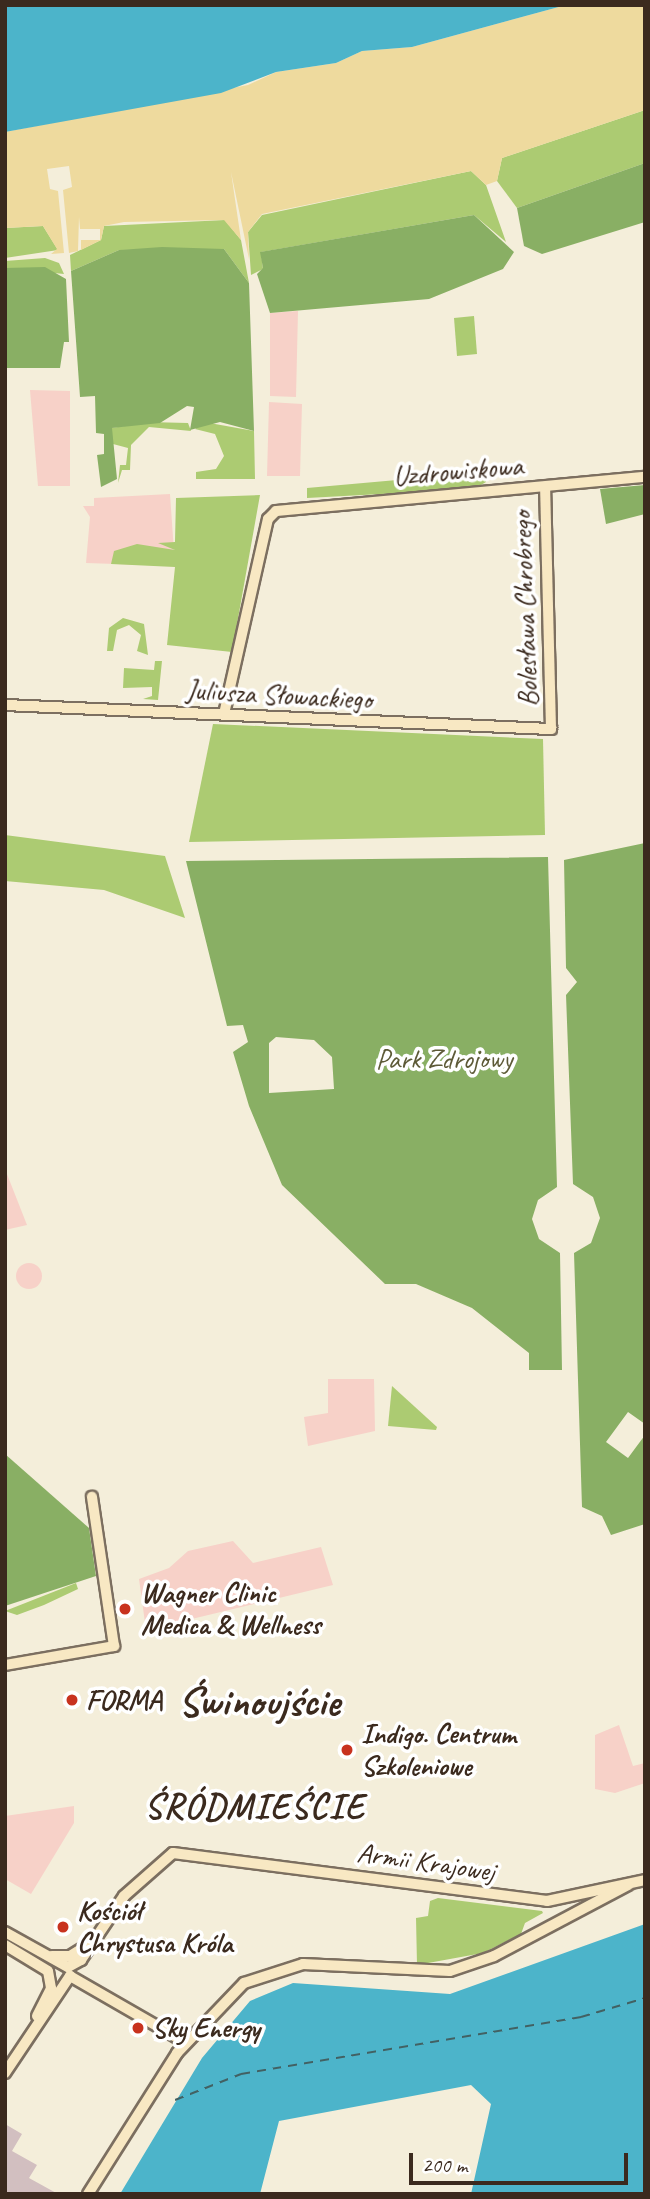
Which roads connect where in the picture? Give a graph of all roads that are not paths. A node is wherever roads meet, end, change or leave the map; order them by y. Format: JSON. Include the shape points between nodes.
{"nodes":[{"id":1,"x":645,"y":477,"type":"edge"},
{"id":2,"x":545,"y":487,"type":"junction"},
{"id":3,"x":5,"y":705,"type":"edge"},
{"id":4,"x":224,"y":715,"type":"junction"},
{"id":5,"x":551,"y":729,"type":"joint"},
{"id":6,"x":92,"y":1497,"type":"dead end"},
{"id":7,"x":5,"y":1665,"type":"edge"},
{"id":8,"x":645,"y":1880,"type":"edge"},
{"id":9,"x":628,"y":1885,"type":"junction"},
{"id":10,"x":547,"y":1901,"type":"junction"},
{"id":11,"x":554,"y":1923,"type":"junction"},
{"id":12,"x":5,"y":1933,"type":"edge"},
{"id":13,"x":96,"y":1934,"type":"junction"},
{"id":14,"x":5,"y":1945,"type":"edge"},
{"id":15,"x":35,"y":1957,"type":"junction"},
{"id":16,"x":52,"y":1972,"type":"junction"},
{"id":17,"x":67,"y":1976,"type":"junction"},
{"id":18,"x":46,"y":1998,"type":"junction"},
{"id":19,"x":33,"y":2027,"type":"junction"},
{"id":20,"x":186,"y":2042,"type":"junction"},
{"id":21,"x":5,"y":2073,"type":"edge"},
{"id":22,"x":88,"y":2194,"type":"edge"}],
"edges":[{"from":1,"to":2,"type":"street","name":"Uzdrowiskowa"},
{"from":2,"to":4,"type":"street","name":"Uzdrowiskowa","via":[[275,511],[268,519]]},
{"from":2,"to":5,"type":"street","name":"Bolesława Chrobrego"},
{"from":3,"to":4,"type":"street","name":"Juliusza Słowackiego"},
{"from":4,"to":5,"type":"street","name":"Juliusza Słowackiego"},
{"from":6,"to":7,"type":"street","via":[[114,1646]]},
{"from":8,"to":9,"type":"street"},
{"from":9,"to":10,"type":"street","name":"Armii Krajowej"},
{"from":9,"to":11,"type":"street"},
{"from":10,"to":11,"type":"street"},
{"from":10,"to":13,"type":"street","name":"Armii Krajowej","via":[[184,1854],[162,1857]]},
{"from":11,"to":20,"type":"street","via":[[450,1971],[303,1964],[269,1971],[232,1992]]},
{"from":12,"to":15,"type":"street"},
{"from":13,"to":15,"type":"street","via":[[70,1956]]},
{"from":13,"to":17,"type":"street"},
{"from":14,"to":15,"type":"street"},
{"from":15,"to":16,"type":"street"},
{"from":15,"to":18,"type":"street"},
{"from":16,"to":17,"type":"street"},
{"from":16,"to":17,"type":"street"},
{"from":16,"to":18,"type":"street"},
{"from":17,"to":19,"type":"street"},
{"from":17,"to":20,"type":"street"},
{"from":18,"to":19,"type":"street"},
{"from":19,"to":21,"type":"street"},
{"from":20,"to":22,"type":"street"}]}
